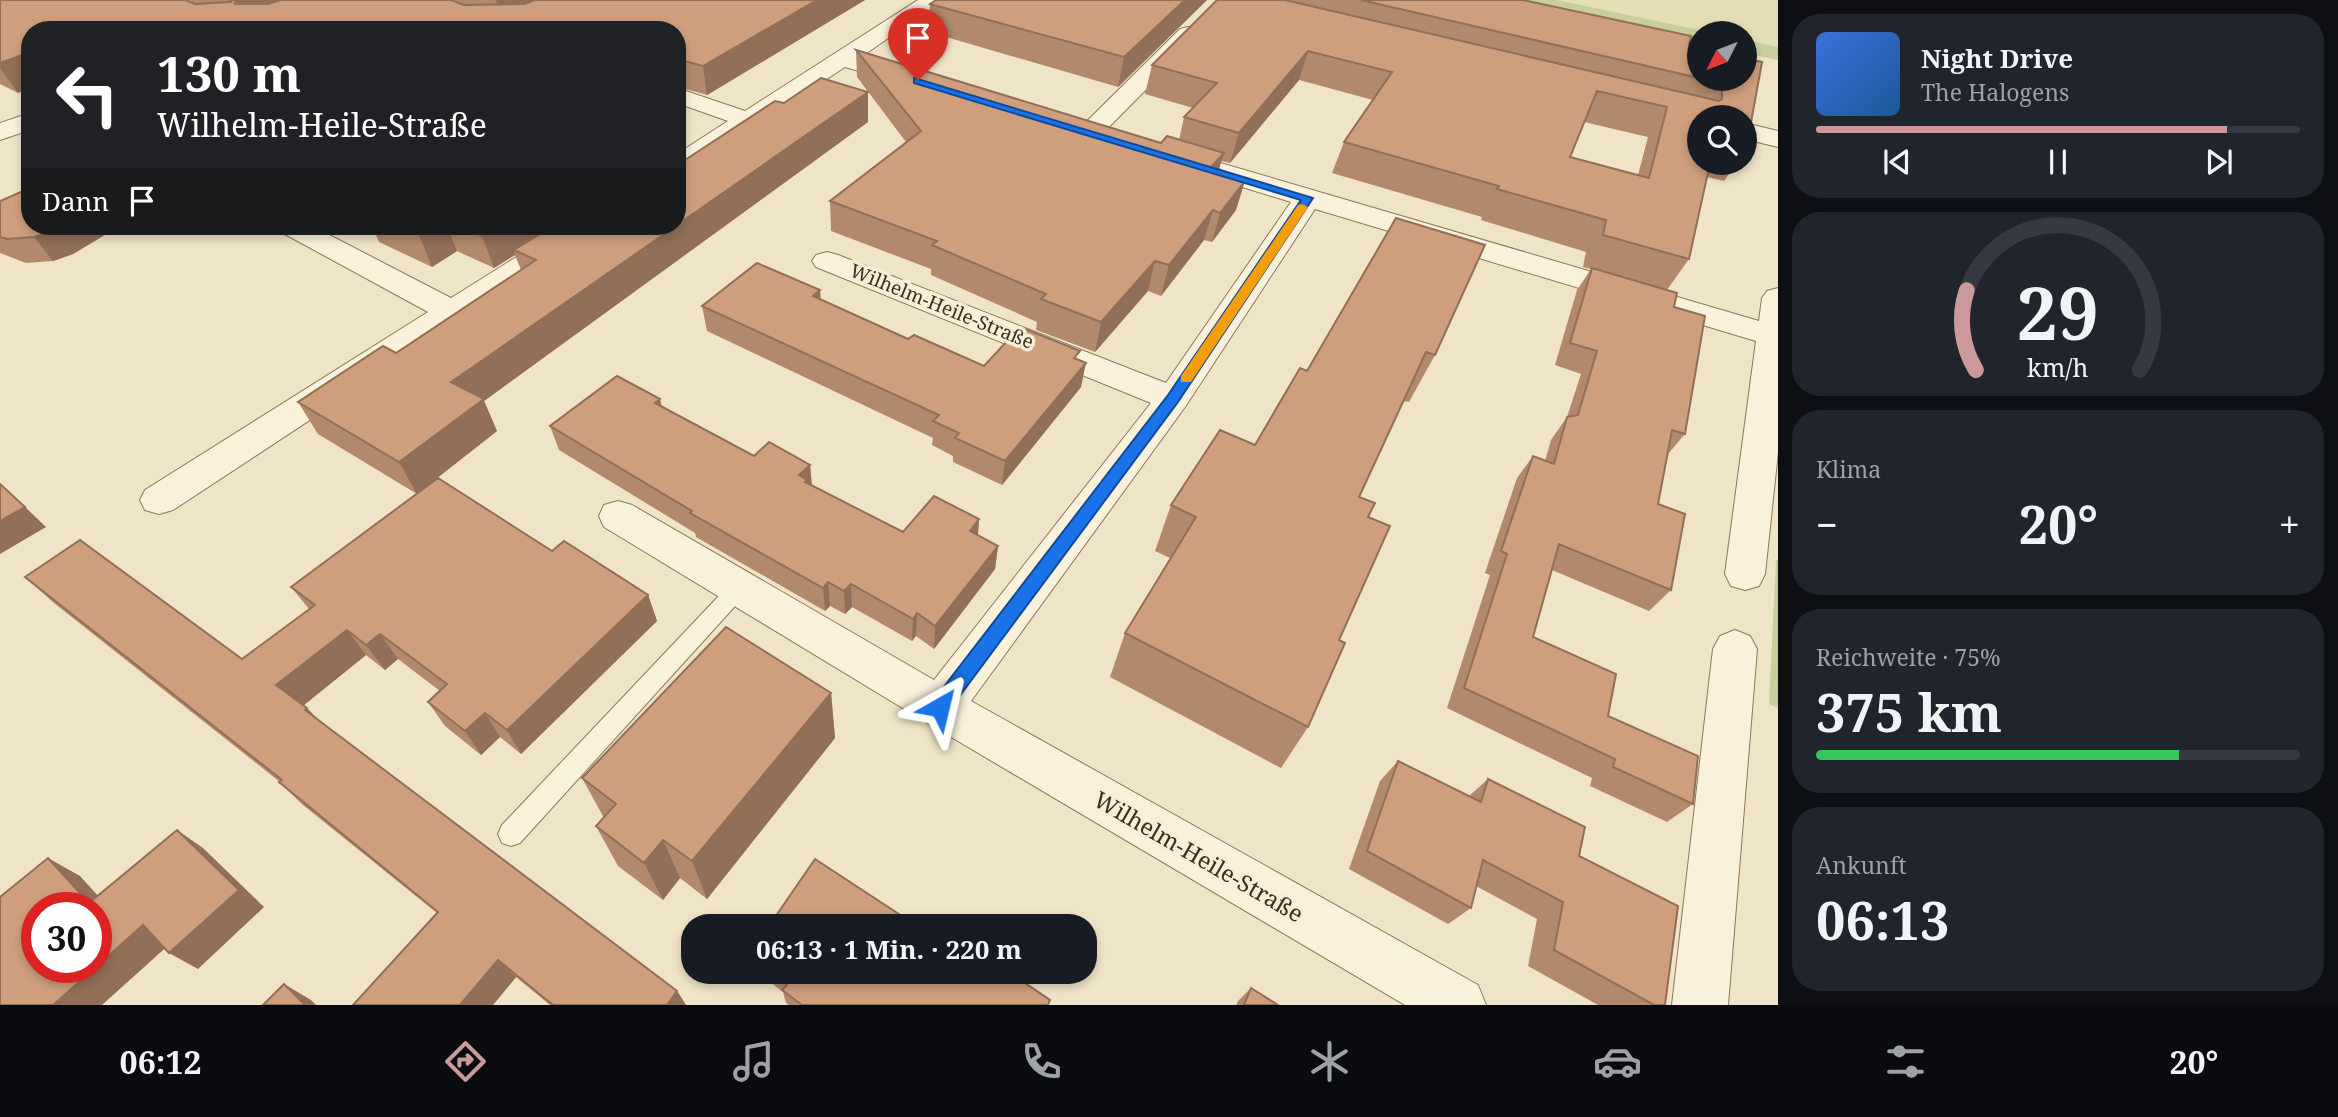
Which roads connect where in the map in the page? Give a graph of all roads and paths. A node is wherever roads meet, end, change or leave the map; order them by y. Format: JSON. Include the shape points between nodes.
{"nodes":[{"id":1,"x":932,"y":0,"type":"edge"},
{"id":2,"x":1207,"y":15,"type":"edge"},
{"id":3,"x":844,"y":58,"type":"junction"},
{"id":4,"x":947,"y":89,"type":"edge"},
{"id":5,"x":686,"y":99,"type":"edge"},
{"id":6,"x":748,"y":120,"type":"junction"},
{"id":7,"x":1051,"y":120,"type":"edge"},
{"id":8,"x":21,"y":124,"type":"edge"},
{"id":9,"x":0,"y":132,"type":"edge"},
{"id":10,"x":1757,"y":134,"type":"edge"},
{"id":11,"x":1778,"y":139,"type":"edge"},
{"id":12,"x":1121,"y":141,"type":"junction"},
{"id":13,"x":686,"y":160,"type":"edge"},
{"id":14,"x":1308,"y":198,"type":"junction"},
{"id":15,"x":308,"y":235,"type":"edge"},
{"id":16,"x":572,"y":235,"type":"edge"},
{"id":17,"x":827,"y":261,"type":"dead end"},
{"id":18,"x":1778,"y":298,"type":"edge"},
{"id":19,"x":454,"y":313,"type":"junction"},
{"id":20,"x":1775,"y":336,"type":"junction"},
{"id":21,"x":1173,"y":399,"type":"junction"},
{"id":22,"x":159,"y":500,"type":"dead end"},
{"id":23,"x":618,"y":516,"type":"dead end"},
{"id":24,"x":1745,"y":574,"type":"dead end"},
{"id":25,"x":739,"y":588,"type":"junction"},
{"id":26,"x":1735,"y":649,"type":"dead end"},
{"id":27,"x":940,"y":707,"type":"junction"},
{"id":28,"x":512,"y":834,"type":"dead end"},
{"id":29,"x":1458,"y":1005,"type":"edge"},
{"id":30,"x":1700,"y":1005,"type":"edge"}],
"edges":[{"from":1,"to":3,"type":"street"},
{"from":2,"to":12,"type":"street"},
{"from":3,"to":4,"type":"street"},
{"from":3,"to":6,"type":"street"},
{"from":5,"to":6,"type":"street"},
{"from":6,"to":13,"type":"street"},
{"from":7,"to":12,"type":"street"},
{"from":8,"to":9,"type":"street"},
{"from":10,"to":11,"type":"street"},
{"from":12,"to":14,"type":"street"},
{"from":14,"to":20,"type":"street"},
{"from":14,"to":21,"type":"street"},
{"from":15,"to":19,"type":"street"},
{"from":16,"to":19,"type":"street"},
{"from":17,"to":21,"type":"street","name":"Wilhelm-Heile-Straße"},
{"from":18,"to":20,"type":"street"},
{"from":19,"to":22,"type":"street"},
{"from":20,"to":24,"type":"street"},
{"from":21,"to":27,"type":"street"},
{"from":23,"to":25,"type":"street","name":"Wilhelm-Heile-Straße"},
{"from":25,"to":27,"type":"street","name":"Wilhelm-Heile-Straße"},
{"from":25,"to":28,"type":"lane"},
{"from":26,"to":30,"type":"street"},
{"from":27,"to":29,"type":"street","name":"Wilhelm-Heile-Straße"}]}
